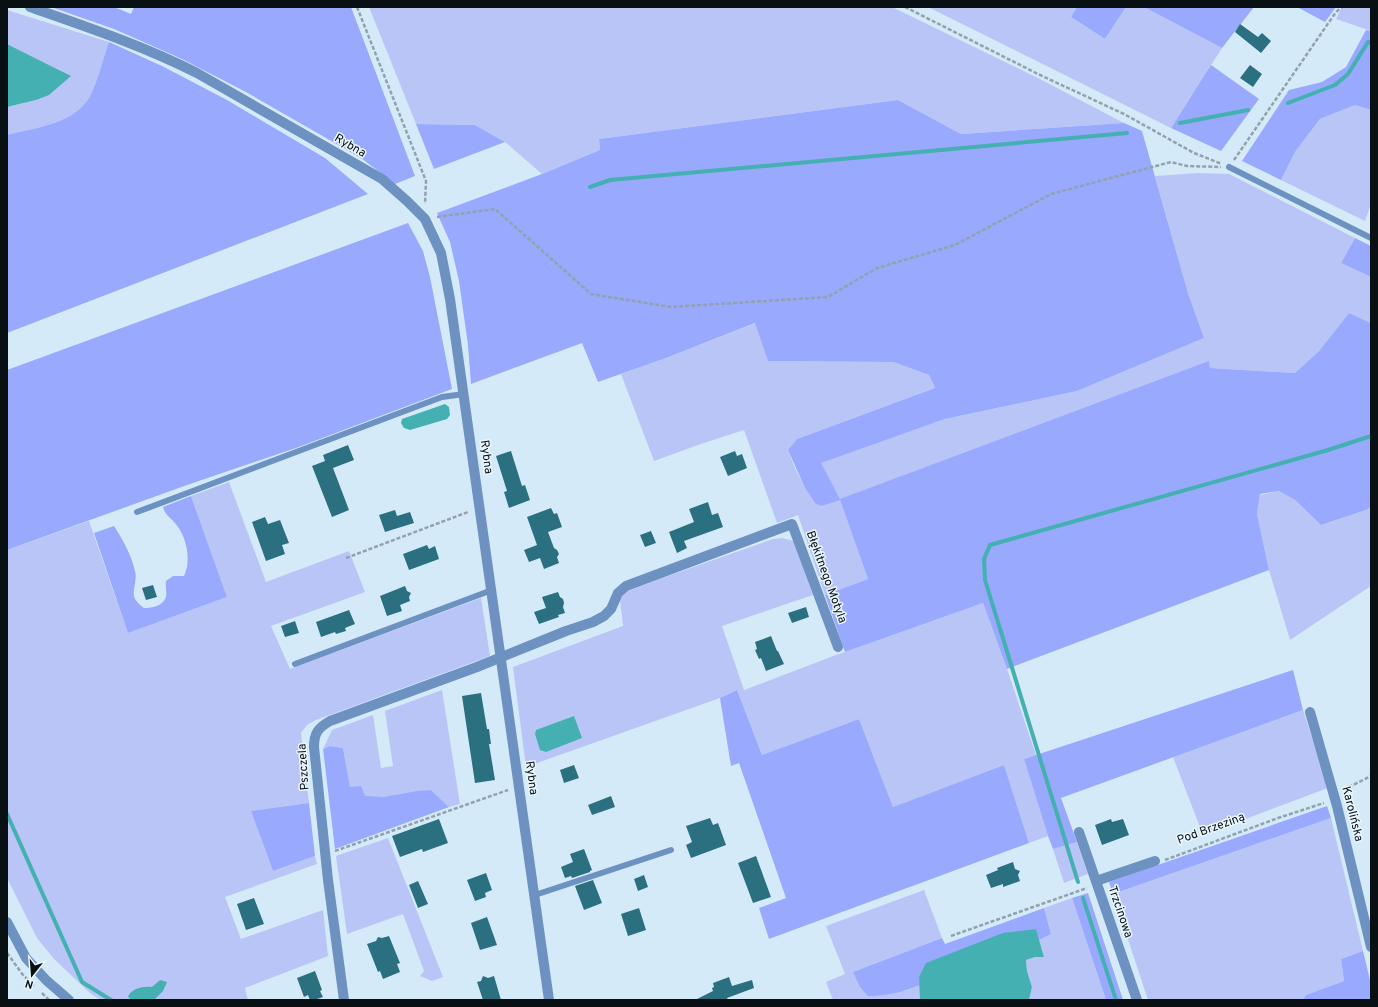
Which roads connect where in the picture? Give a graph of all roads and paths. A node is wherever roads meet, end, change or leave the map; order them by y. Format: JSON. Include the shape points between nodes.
{"nodes":[{"id":1,"x":30,"y":7,"type":"edge"},
{"id":2,"x":357,"y":7,"type":"edge"},
{"id":3,"x":905,"y":7,"type":"edge"},
{"id":4,"x":1342,"y":7,"type":"edge"},
{"id":5,"x":1230,"y":167,"type":"junction"},
{"id":6,"x":425,"y":219,"type":"junction"},
{"id":7,"x":1371,"y":238,"type":"edge"},
{"id":8,"x":464,"y":394,"type":"junction"},
{"id":9,"x":480,"y":508,"type":"junction"},
{"id":10,"x":137,"y":512,"type":"dead end"},
{"id":11,"x":346,"y":558,"type":"dead end"},
{"id":12,"x":492,"y":590,"type":"junction"},
{"id":13,"x":838,"y":647,"type":"dead end"},
{"id":14,"x":502,"y":658,"type":"junction"},
{"id":15,"x":295,"y":664,"type":"dead end"},
{"id":16,"x":1310,"y":712,"type":"dead end"},
{"id":17,"x":1371,"y":776,"type":"edge"},
{"id":18,"x":519,"y":786,"type":"junction"},
{"id":19,"x":1335,"y":799,"type":"junction"},
{"id":20,"x":1079,"y":832,"type":"dead end"},
{"id":21,"x":671,"y":850,"type":"dead end"},
{"id":22,"x":326,"y":856,"type":"junction"},
{"id":23,"x":1155,"y":861,"type":"joint"},
{"id":24,"x":1096,"y":883,"type":"junction"},
{"id":25,"x":535,"y":895,"type":"junction"},
{"id":26,"x":7,"y":922,"type":"edge"},
{"id":27,"x":951,"y":936,"type":"dead end"},
{"id":28,"x":1371,"y":947,"type":"edge"},
{"id":29,"x":70,"y":1000,"type":"edge"},
{"id":30,"x":344,"y":1000,"type":"edge"},
{"id":31,"x":549,"y":1000,"type":"edge"},
{"id":32,"x":1137,"y":1000,"type":"edge"}],
"edges":[{"from":1,"to":6,"type":"street","name":"Rybna","via":[[111,35],[171,60],[382,179]]},
{"from":2,"to":6,"type":"path","via":[[426,182]]},
{"from":3,"to":5,"type":"path","via":[[1124,114],[1194,153]]},
{"from":4,"to":5,"type":"path","via":[[1336,12]]},
{"from":5,"to":6,"type":"path","via":[[1187,166],[1171,162],[1051,194],[955,245],[877,268],[828,297],[671,307],[590,294],[495,209]]},
{"from":5,"to":7,"type":"lane"},
{"from":6,"to":8,"type":"street","name":"Rybna","via":[[441,253]]},
{"from":8,"to":9,"type":"street","name":"Rybna"},
{"from":8,"to":10,"type":"lane","via":[[442,397]]},
{"from":9,"to":11,"type":"path"},
{"from":9,"to":12,"type":"street","name":"Rybna"},
{"from":12,"to":14,"type":"street","name":"Rybna"},
{"from":12,"to":15,"type":"lane"},
{"from":13,"to":14,"type":"street","name":"Błękitnego Motyla","via":[[792,524],[626,586],[618,593],[611,609],[604,616]]},
{"from":14,"to":18,"type":"street","name":"Rybna"},
{"from":14,"to":22,"type":"street","name":"Pszczela","via":[[321,726],[316,733],[314,747]]},
{"from":16,"to":19,"type":"street","name":"Karolińska"},
{"from":17,"to":19,"type":"path","via":[[1347,788]]},
{"from":18,"to":22,"type":"path"},
{"from":18,"to":25,"type":"street","name":"Rybna"},
{"from":19,"to":23,"type":"path","name":"Pod Brzeziną","via":[[1165,860]]},
{"from":19,"to":28,"type":"street","name":"Karolińska"},
{"from":20,"to":24,"type":"street","name":"Trzcinowa"},
{"from":21,"to":25,"type":"lane"},
{"from":22,"to":30,"type":"street","name":"Pszczela"},
{"from":23,"to":24,"type":"street"},
{"from":24,"to":27,"type":"path"},
{"from":24,"to":32,"type":"street","name":"Trzcinowa"},
{"from":25,"to":31,"type":"street","name":"Rybna"},
{"from":26,"to":29,"type":"street","via":[[26,958],[46,980]]}]}
